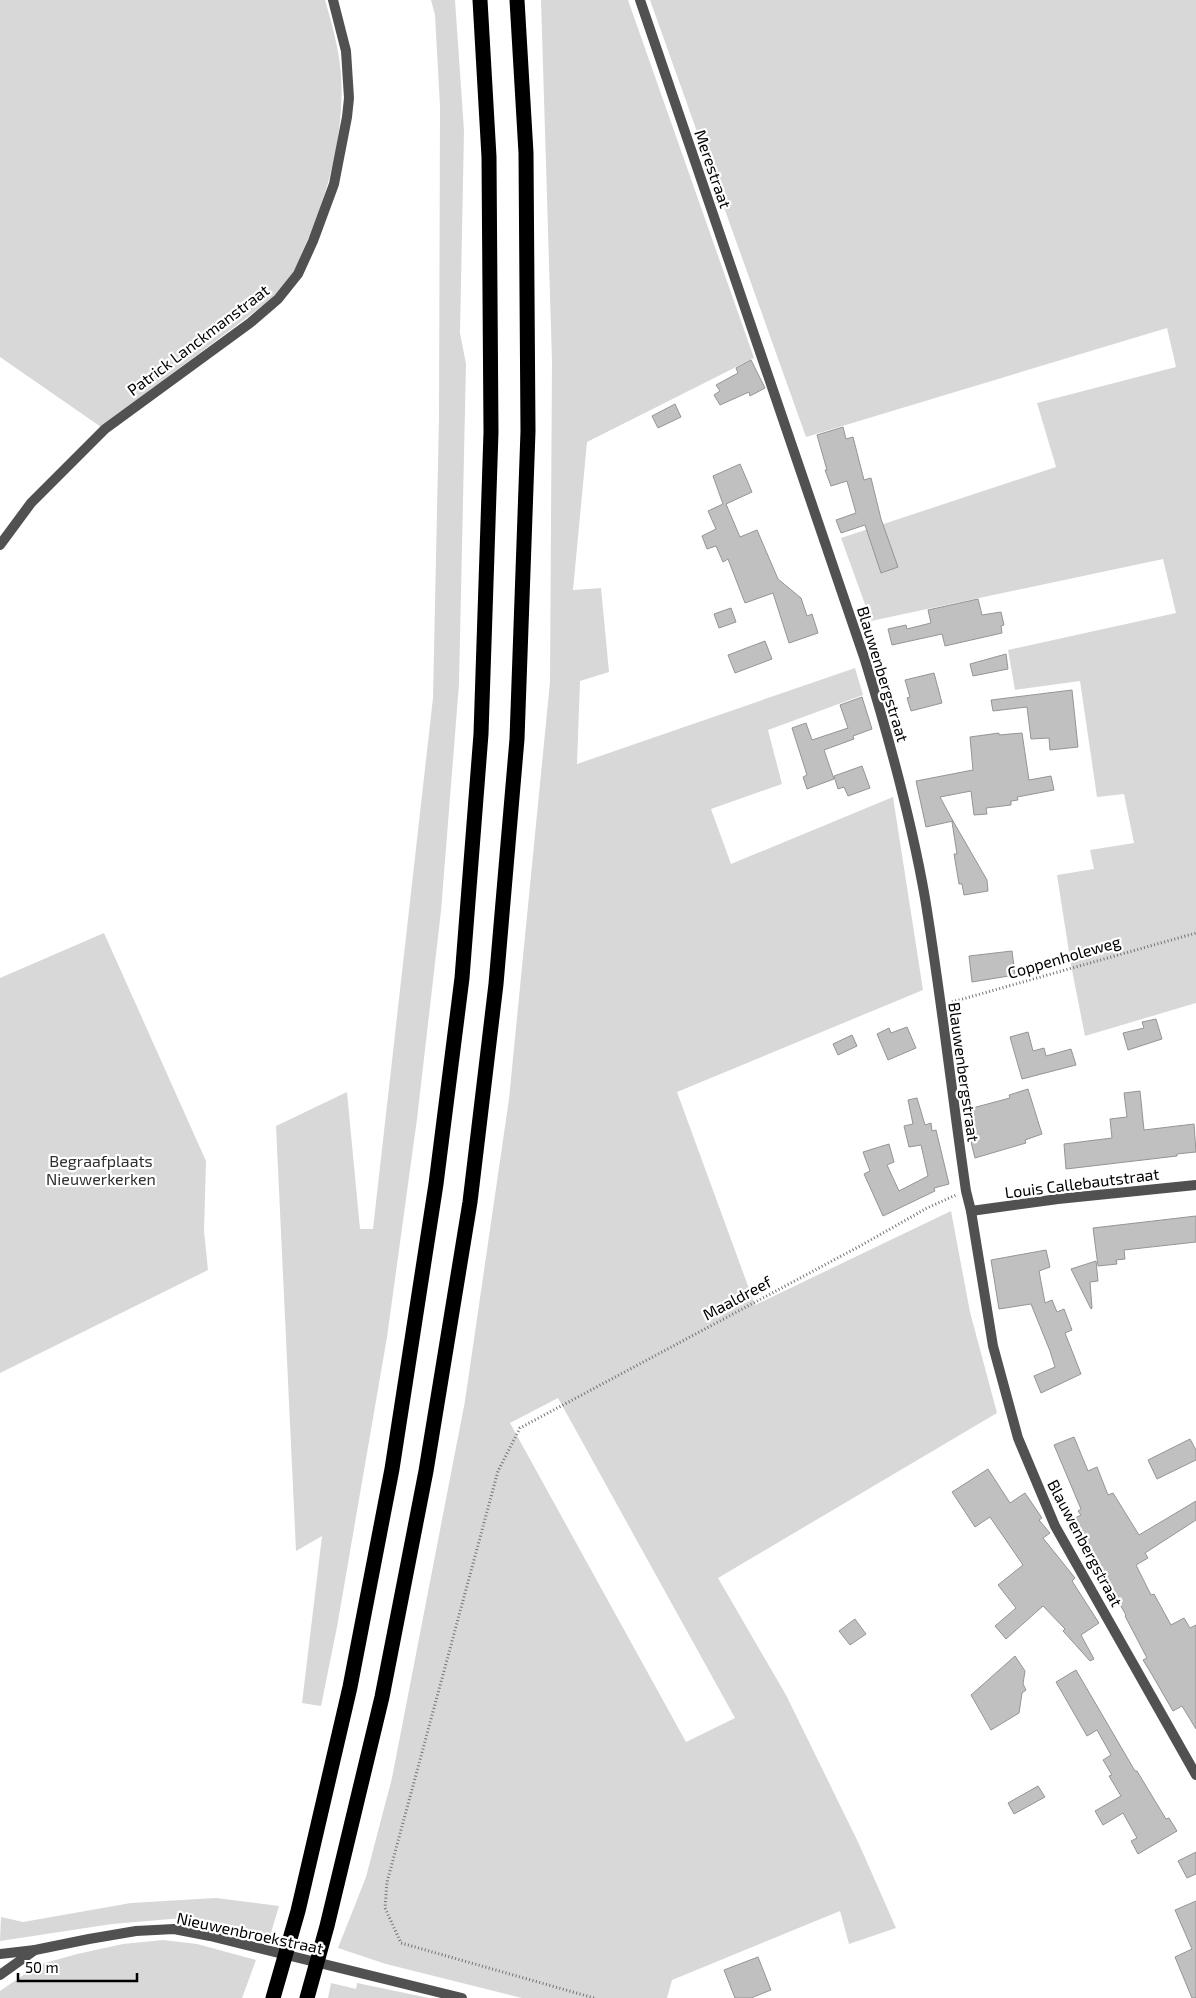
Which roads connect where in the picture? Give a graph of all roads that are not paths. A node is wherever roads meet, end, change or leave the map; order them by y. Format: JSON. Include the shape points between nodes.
{"nodes":[{"id":1,"x":333,"y":0,"type":"edge"},
{"id":2,"x":480,"y":0,"type":"edge"},
{"id":3,"x":516,"y":0,"type":"edge"},
{"id":4,"x":640,"y":0,"type":"edge"},
{"id":5,"x":758,"y":348,"type":"joint"},
{"id":6,"x":0,"y":545,"type":"edge"},
{"id":7,"x":1196,"y":1185,"type":"edge"},
{"id":8,"x":971,"y":1211,"type":"junction"},
{"id":9,"x":1196,"y":1775,"type":"edge"},
{"id":10,"x":35,"y":1950,"type":"junction"},
{"id":11,"x":0,"y":1954,"type":"edge"},
{"id":12,"x":0,"y":1975,"type":"edge"},
{"id":13,"x":273,"y":1998,"type":"edge"},
{"id":14,"x":307,"y":1998,"type":"edge"},
{"id":15,"x":462,"y":1998,"type":"edge"}],
"edges":[{"from":1,"to":6,"type":"street","name":"Patrick Lanckmanstraat","via":[[346,51],[348,117],[334,184],[298,274],[289,288],[250,322],[105,429],[36,498]]},
{"from":2,"to":13,"type":"highway","via":[[490,157],[491,432],[481,734],[462,978],[436,1184],[392,1469],[350,1687],[298,1910]]},
{"from":3,"to":14,"type":"highway","via":[[526,153],[528,431],[517,739],[496,984],[470,1202],[426,1471],[382,1697]]},
{"from":4,"to":5,"type":"street","name":"Merestraat"},
{"from":5,"to":8,"type":"street","name":"Blauwenbergstraat","via":[[865,660],[908,815],[925,898]]},
{"from":7,"to":8,"type":"street","name":"Louis Callebautstraat"},
{"from":8,"to":9,"type":"street","name":"Blauwenbergstraat","via":[[993,1346],[1018,1438],[1055,1526]]},
{"from":10,"to":11,"type":"street","name":"Nieuwenbroekstraat"},
{"from":10,"to":12,"type":"street"},
{"from":10,"to":15,"type":"street","name":"Nieuwenbroekstraat","via":[[136,1931],[174,1929]]}]}
